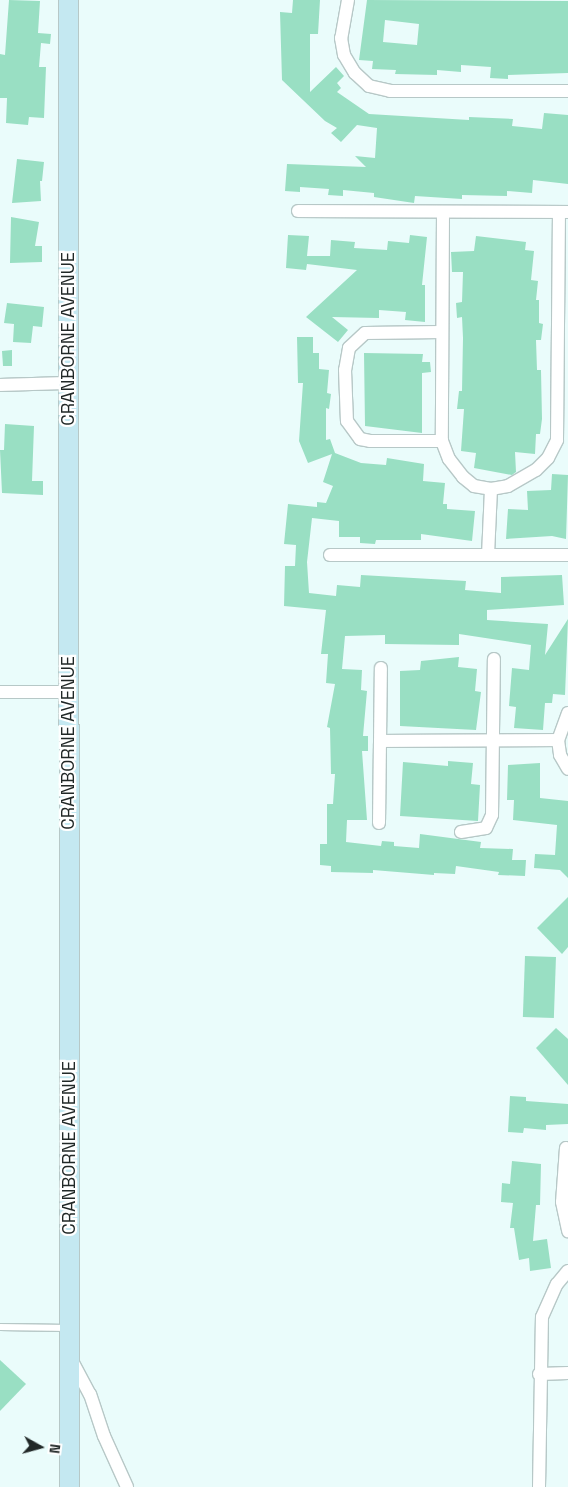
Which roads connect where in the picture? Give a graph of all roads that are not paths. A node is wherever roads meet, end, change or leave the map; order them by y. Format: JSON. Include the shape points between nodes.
{"nodes":[{"id":1,"x":68,"y":0,"type":"edge"},
{"id":2,"x":348,"y":0,"type":"edge"},
{"id":3,"x":568,"y":91,"type":"edge"},
{"id":4,"x":298,"y":211,"type":"dead end"},
{"id":5,"x":443,"y":212,"type":"junction"},
{"id":6,"x":564,"y":212,"type":"edge"},
{"id":7,"x":564,"y":330,"type":"edge"},
{"id":8,"x":441,"y":332,"type":"junction"},
{"id":9,"x":68,"y":383,"type":"junction"},
{"id":10,"x":0,"y":385,"type":"edge"},
{"id":11,"x":442,"y":440,"type":"junction"},
{"id":12,"x":563,"y":440,"type":"edge"},
{"id":13,"x":491,"y":489,"type":"junction"},
{"id":14,"x":568,"y":554,"type":"edge"},
{"id":15,"x":330,"y":555,"type":"dead end"},
{"id":16,"x":488,"y":555,"type":"junction"},
{"id":17,"x":494,"y":659,"type":"dead end"},
{"id":18,"x":381,"y":668,"type":"dead end"},
{"id":19,"x":0,"y":692,"type":"edge"},
{"id":20,"x":68,"y":692,"type":"junction"},
{"id":21,"x":568,"y":713,"type":"edge"},
{"id":22,"x":558,"y":740,"type":"junction"},
{"id":23,"x":494,"y":741,"type":"junction"},
{"id":24,"x":380,"y":742,"type":"junction"},
{"id":25,"x":568,"y":769,"type":"edge"},
{"id":26,"x":379,"y":823,"type":"dead end"},
{"id":27,"x":461,"y":832,"type":"dead end"},
{"id":28,"x":566,"y":1148,"type":"dead end"},
{"id":29,"x":568,"y":1231,"type":"edge"},
{"id":30,"x":568,"y":1271,"type":"edge"},
{"id":31,"x":0,"y":1327,"type":"edge"},
{"id":32,"x":69,"y":1328,"type":"junction"},
{"id":33,"x":70,"y":1357,"type":"junction"},
{"id":34,"x":568,"y":1373,"type":"edge"},
{"id":35,"x":539,"y":1374,"type":"junction"},
{"id":36,"x":69,"y":1487,"type":"edge"},
{"id":37,"x":127,"y":1487,"type":"edge"},
{"id":38,"x":539,"y":1487,"type":"edge"}],
"edges":[{"from":1,"to":9,"type":"street","name":"CRANBORNE AVENUE"},
{"from":2,"to":3,"type":"street","via":[[341,38],[344,55],[368,86],[390,91]]},
{"from":4,"to":5,"type":"street"},
{"from":5,"to":6,"type":"street"},
{"from":5,"to":8,"type":"street"},
{"from":6,"to":7,"type":"street"},
{"from":7,"to":12,"type":"street"},
{"from":8,"to":11,"type":"street"},
{"from":8,"to":11,"type":"street","via":[[365,333],[349,348],[345,370],[347,421],[360,438],[370,442]]},
{"from":9,"to":10,"type":"street"},
{"from":9,"to":20,"type":"street","name":"CRANBORNE AVENUE"},
{"from":11,"to":13,"type":"street","via":[[449,459],[463,478],[474,486]]},
{"from":12,"to":13,"type":"street","via":[[536,470],[508,486]]},
{"from":13,"to":16,"type":"street"},
{"from":14,"to":16,"type":"street"},
{"from":15,"to":16,"type":"street"},
{"from":17,"to":23,"type":"street"},
{"from":18,"to":24,"type":"street"},
{"from":19,"to":20,"type":"street"},
{"from":20,"to":32,"type":"street","name":"CRANBORNE AVENUE"},
{"from":21,"to":22,"type":"street"},
{"from":22,"to":23,"type":"street"},
{"from":22,"to":25,"type":"street","via":[[560,756]]},
{"from":23,"to":24,"type":"street"},
{"from":23,"to":27,"type":"street","via":[[490,822],[479,831]]},
{"from":24,"to":26,"type":"street"},
{"from":28,"to":29,"type":"street","via":[[562,1202]]},
{"from":30,"to":35,"type":"street","via":[[557,1284],[542,1317]]},
{"from":31,"to":32,"type":"lane"},
{"from":32,"to":33,"type":"street","name":"CRANBORNE AVENUE"},
{"from":33,"to":36,"type":"street","name":"CRANBORNE AVENUE"},
{"from":33,"to":37,"type":"street","via":[[90,1394],[104,1436]]},
{"from":34,"to":35,"type":"street"},
{"from":35,"to":38,"type":"street"}]}
